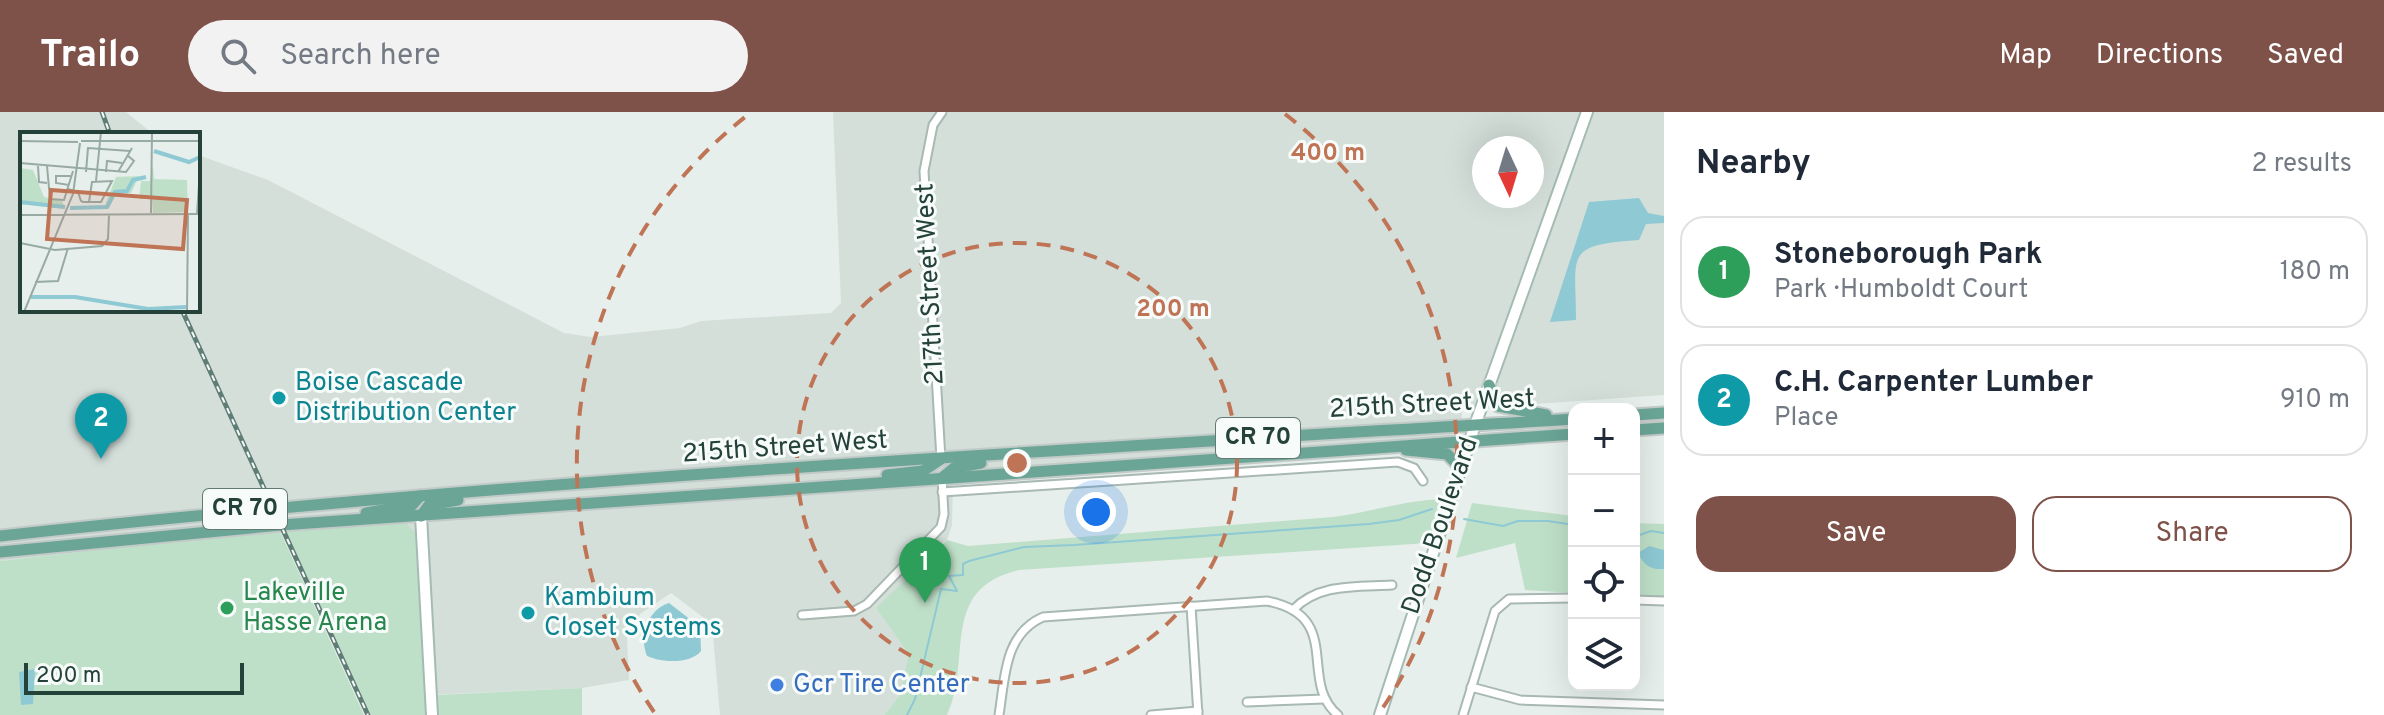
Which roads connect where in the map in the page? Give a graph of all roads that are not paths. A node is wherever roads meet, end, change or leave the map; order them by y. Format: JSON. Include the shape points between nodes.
{"nodes":[{"id":1,"x":942,"y":112,"type":"edge"},
{"id":2,"x":1587,"y":112,"type":"edge"},
{"id":3,"x":1489,"y":385,"type":"junction"},
{"id":4,"x":1664,"y":413,"type":"edge"},
{"id":5,"x":1640,"y":415,"type":"edge"},
{"id":6,"x":1568,"y":417,"type":"edge"},
{"id":7,"x":1568,"y":418,"type":"edge"},
{"id":8,"x":1475,"y":425,"type":"junction"},
{"id":9,"x":1664,"y":428,"type":"edge"},
{"id":10,"x":1640,"y":430,"type":"edge"},
{"id":11,"x":1568,"y":434,"type":"edge"},
{"id":12,"x":1470,"y":441,"type":"junction"},
{"id":13,"x":1353,"y":448,"type":"junction"},
{"id":14,"x":1041,"y":452,"type":"junction"},
{"id":15,"x":941,"y":459,"type":"junction"},
{"id":16,"x":1461,"y":468,"type":"junction"},
{"id":17,"x":942,"y":478,"type":"junction"},
{"id":18,"x":1423,"y":481,"type":"dead end"},
{"id":19,"x":844,"y":485,"type":"junction"},
{"id":20,"x":525,"y":488,"type":"junction"},
{"id":21,"x":942,"y":492,"type":"junction"},
{"id":22,"x":420,"y":496,"type":"junction"},
{"id":23,"x":421,"y":516,"type":"junction"},
{"id":24,"x":330,"y":522,"type":"junction"},
{"id":25,"x":0,"y":536,"type":"edge"},
{"id":26,"x":0,"y":552,"type":"edge"},
{"id":27,"x":1392,"y":585,"type":"dead end"},
{"id":28,"x":1568,"y":598,"type":"edge"},
{"id":29,"x":1640,"y":600,"type":"edge"},
{"id":30,"x":1664,"y":601,"type":"edge"},
{"id":31,"x":1191,"y":606,"type":"junction"},
{"id":32,"x":1293,"y":610,"type":"junction"},
{"id":33,"x":802,"y":615,"type":"dead end"},
{"id":34,"x":1471,"y":687,"type":"junction"},
{"id":35,"x":1324,"y":699,"type":"junction"},
{"id":36,"x":1247,"y":702,"type":"dead end"},
{"id":37,"x":1664,"y":705,"type":"edge"},
{"id":38,"x":1198,"y":713,"type":"edge"},
{"id":39,"x":432,"y":715,"type":"edge"},
{"id":40,"x":999,"y":715,"type":"edge"},
{"id":41,"x":1151,"y":715,"type":"edge"},
{"id":42,"x":1338,"y":715,"type":"edge"},
{"id":43,"x":1380,"y":715,"type":"edge"},
{"id":44,"x":1463,"y":715,"type":"edge"}],
"edges":[{"from":1,"to":15,"type":"street","name":"217th Street West","via":[[933,125],[924,171]]},
{"from":2,"to":3,"type":"main road","name":"Dodd Boulevard"},
{"from":3,"to":6,"type":"main road","via":[[1498,406],[1508,411]]},
{"from":3,"to":8,"type":"main road","name":"Dodd Boulevard"},
{"from":4,"to":5,"type":"main road"},
{"from":7,"to":8,"type":"main road","name":"215th Street West","number":"CR 70"},
{"from":8,"to":12,"type":"main road","name":"Dodd Boulevard"},
{"from":8,"to":14,"type":"main road","name":"215th Street West","number":"CR 70"},
{"from":9,"to":10,"type":"main road"},
{"from":11,"to":12,"type":"main road","name":"215th Street West","number":"CR 70"},
{"from":12,"to":13,"type":"main road","name":"215th Street West","number":"CR 70"},
{"from":12,"to":16,"type":"main road","name":"Dodd Boulevard"},
{"from":13,"to":16,"type":"main road","via":[[1447,454]]},
{"from":13,"to":17,"type":"main road","name":"215th Street West","number":"CR 70"},
{"from":14,"to":15,"type":"main road","name":"215th Street West","number":"CR 70"},
{"from":14,"to":17,"type":"main road","via":[[954,468]]},
{"from":15,"to":19,"type":"main road","via":[[923,471]]},
{"from":15,"to":20,"type":"main road","name":"215th Street West","number":"CR 70"},
{"from":16,"to":43,"type":"main road","name":"Dodd Boulevard"},
{"from":17,"to":19,"type":"main road","name":"215th Street West","number":"CR 70"},
{"from":17,"to":21,"type":"street"},
{"from":18,"to":21,"type":"street","via":[[1414,468],[1398,462]]},
{"from":19,"to":23,"type":"main road","name":"215th Street West","number":"CR 70"},
{"from":20,"to":22,"type":"main road","name":"215th Street West","number":"CR 70"},
{"from":20,"to":23,"type":"main road","via":[[429,505]]},
{"from":21,"to":33,"type":"street","via":[[941,527],[867,604],[854,611]]},
{"from":22,"to":24,"type":"main road","via":[[412,505]]},
{"from":22,"to":25,"type":"main road","name":"215th Street West","number":"CR 70"},
{"from":23,"to":24,"type":"main road","name":"215th Street West","number":"CR 70"},
{"from":23,"to":39,"type":"main road"},
{"from":24,"to":26,"type":"main road","name":"215th Street West","number":"CR 70"},
{"from":27,"to":32,"type":"street","via":[[1317,592]]},
{"from":28,"to":34,"type":"street","via":[[1509,599],[1495,611]]},
{"from":29,"to":30,"type":"street"},
{"from":31,"to":32,"type":"street","via":[[1267,601]]},
{"from":31,"to":38,"type":"street"},
{"from":31,"to":40,"type":"street","via":[[1043,617],[1029,623],[1010,651]]},
{"from":32,"to":35,"type":"street","via":[[1315,636]]},
{"from":34,"to":37,"type":"street","via":[[1520,700]]},
{"from":34,"to":44,"type":"street"},
{"from":35,"to":36,"type":"street"},
{"from":35,"to":42,"type":"street"},
{"from":38,"to":41,"type":"street"}]}
